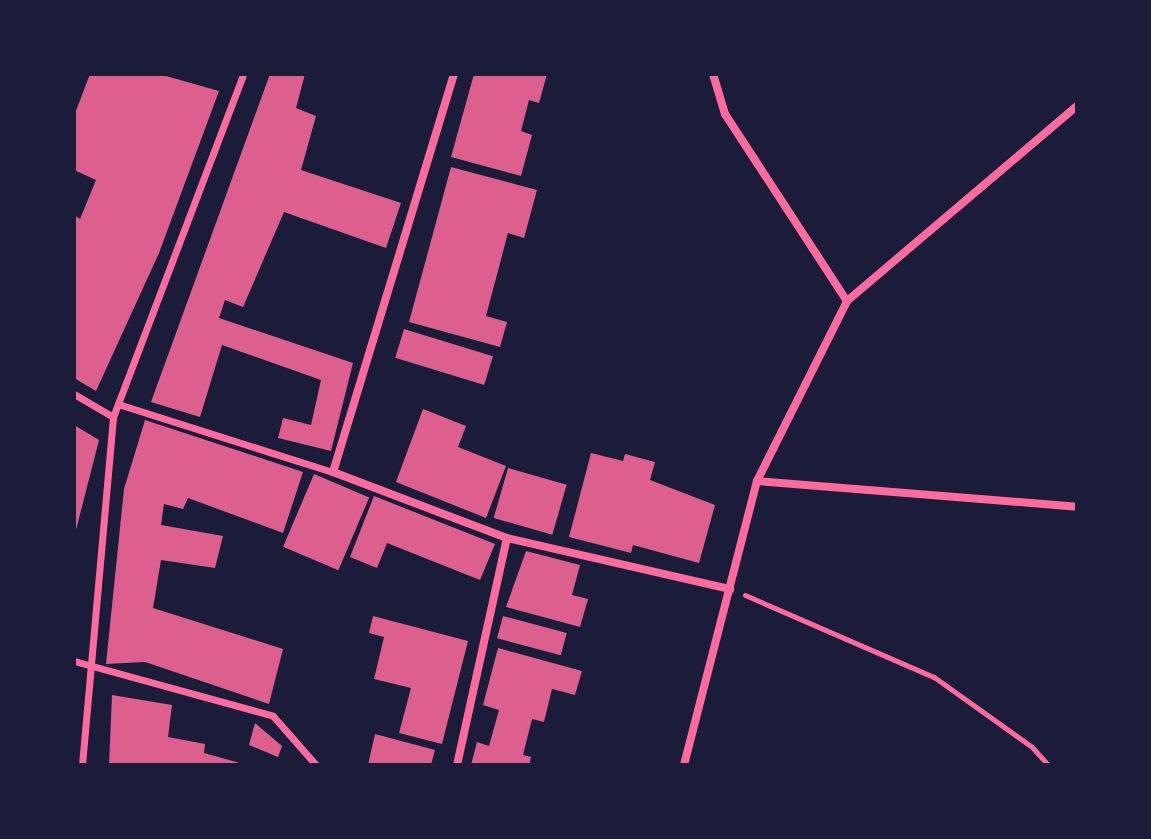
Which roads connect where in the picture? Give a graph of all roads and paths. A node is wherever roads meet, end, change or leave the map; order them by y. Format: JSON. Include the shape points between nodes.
{"nodes":[{"id":1,"x":243,"y":74,"type":"edge"},
{"id":2,"x":454,"y":74,"type":"edge"},
{"id":3,"x":713,"y":74,"type":"edge"},
{"id":4,"x":1077,"y":106,"type":"edge"},
{"id":5,"x":847,"y":301,"type":"junction"},
{"id":6,"x":74,"y":394,"type":"edge"},
{"id":7,"x":118,"y":404,"type":"junction"},
{"id":8,"x":113,"y":417,"type":"junction"},
{"id":9,"x":333,"y":472,"type":"junction"},
{"id":10,"x":757,"y":481,"type":"junction"},
{"id":11,"x":1077,"y":507,"type":"edge"},
{"id":12,"x":507,"y":538,"type":"junction"},
{"id":13,"x":730,"y":589,"type":"junction"},
{"id":14,"x":74,"y":661,"type":"edge"},
{"id":15,"x":87,"y":664,"type":"junction"},
{"id":16,"x":82,"y":765,"type":"edge"},
{"id":17,"x":316,"y":765,"type":"edge"},
{"id":18,"x":457,"y":765,"type":"edge"},
{"id":19,"x":684,"y":765,"type":"edge"},
{"id":20,"x":1048,"y":765,"type":"edge"}],
"edges":[{"from":1,"to":7,"type":"street"},
{"from":2,"to":9,"type":"street"},
{"from":3,"to":5,"type":"street","via":[[732,126]]},
{"from":4,"to":5,"type":"street"},
{"from":5,"to":10,"type":"street"},
{"from":6,"to":8,"type":"street"},
{"from":7,"to":8,"type":"street"},
{"from":7,"to":9,"type":"street"},
{"from":8,"to":15,"type":"street"},
{"from":9,"to":12,"type":"street"},
{"from":10,"to":11,"type":"street"},
{"from":10,"to":13,"type":"street"},
{"from":12,"to":13,"type":"street"},
{"from":12,"to":18,"type":"street"},
{"from":13,"to":19,"type":"street"},
{"from":13,"to":20,"type":"path","via":[[934,677],[1032,747]]},
{"from":14,"to":15,"type":"street"},
{"from":15,"to":16,"type":"street"},
{"from":15,"to":17,"type":"street","via":[[273,716]]}]}
